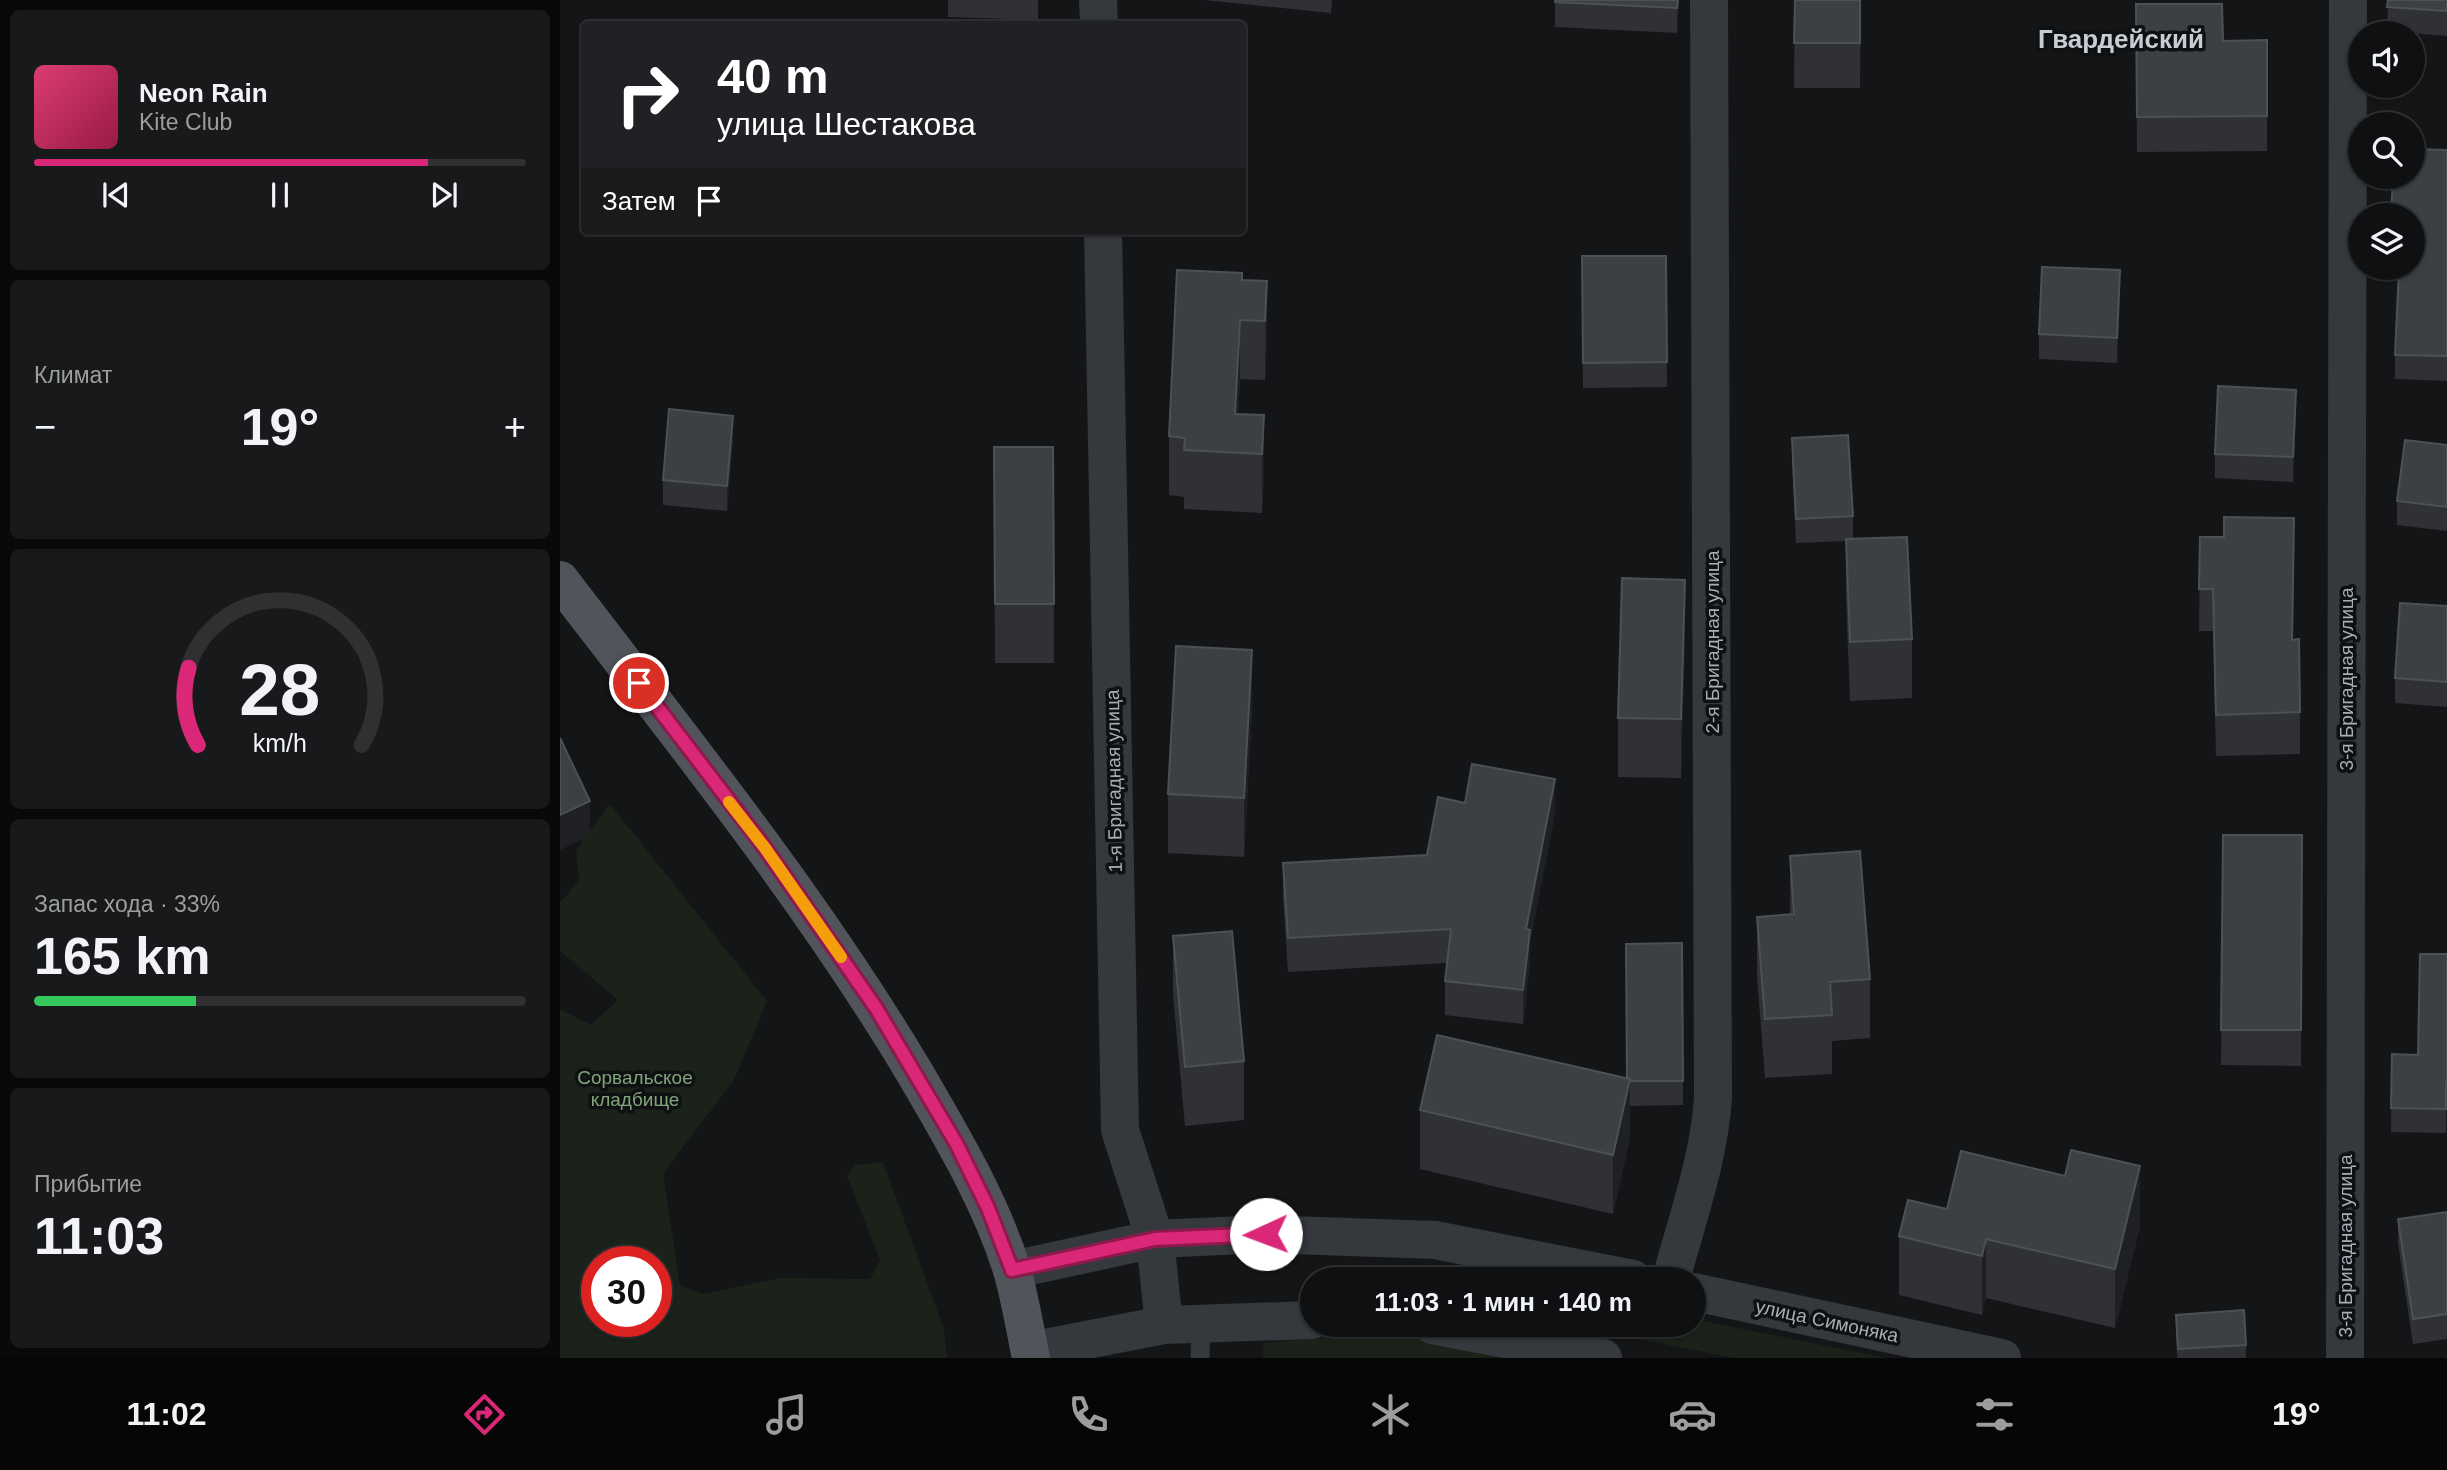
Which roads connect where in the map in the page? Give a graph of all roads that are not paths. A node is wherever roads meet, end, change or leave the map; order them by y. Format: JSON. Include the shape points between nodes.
{"nodes":[{"id":1,"x":1098,"y":0,"type":"edge"},
{"id":2,"x":1709,"y":0,"type":"edge"},
{"id":3,"x":2348,"y":0,"type":"edge"},
{"id":4,"x":1099,"y":21,"type":"edge"},
{"id":5,"x":1103,"y":235,"type":"edge"},
{"id":6,"x":560,"y":580,"type":"edge"},
{"id":7,"x":1155,"y":1239,"type":"junction"},
{"id":8,"x":1572,"y":1267,"type":"edge"},
{"id":9,"x":1674,"y":1267,"type":"edge"},
{"id":10,"x":1012,"y":1270,"type":"junction"},
{"id":11,"x":1706,"y":1295,"type":"edge"},
{"id":12,"x":1300,"y":1321,"type":"edge"},
{"id":13,"x":1189,"y":1335,"type":"edge"},
{"id":14,"x":1494,"y":1337,"type":"edge"},
{"id":15,"x":1031,"y":1354,"type":"edge"},
{"id":16,"x":1603,"y":1358,"type":"edge"},
{"id":17,"x":2002,"y":1358,"type":"edge"},
{"id":18,"x":2344,"y":1358,"type":"edge"}],
"edges":[{"from":1,"to":4,"type":"street"},
{"from":2,"to":9,"type":"street","name":"2-я Бригадная улица","via":[[1713,1098],[1705,1152]]},
{"from":3,"to":18,"type":"street","name":"3-я Бригадная улица"},
{"from":5,"to":7,"type":"street","name":"1-я Бригадная улица","via":[[1120,1130]]},
{"from":6,"to":10,"type":"main road","via":[[765,848],[876,1008],[956,1143]]},
{"from":7,"to":8,"type":"street","via":[[1266,1234],[1435,1240]]},
{"from":7,"to":10,"type":"street"},
{"from":7,"to":13,"type":"street","name":"1-я Бригадная улица"},
{"from":10,"to":15,"type":"main road"},
{"from":11,"to":17,"type":"street","name":"улица Симоняка"},
{"from":12,"to":13,"type":"street"},
{"from":13,"to":15,"type":"street"},
{"from":14,"to":16,"type":"street"}]}
